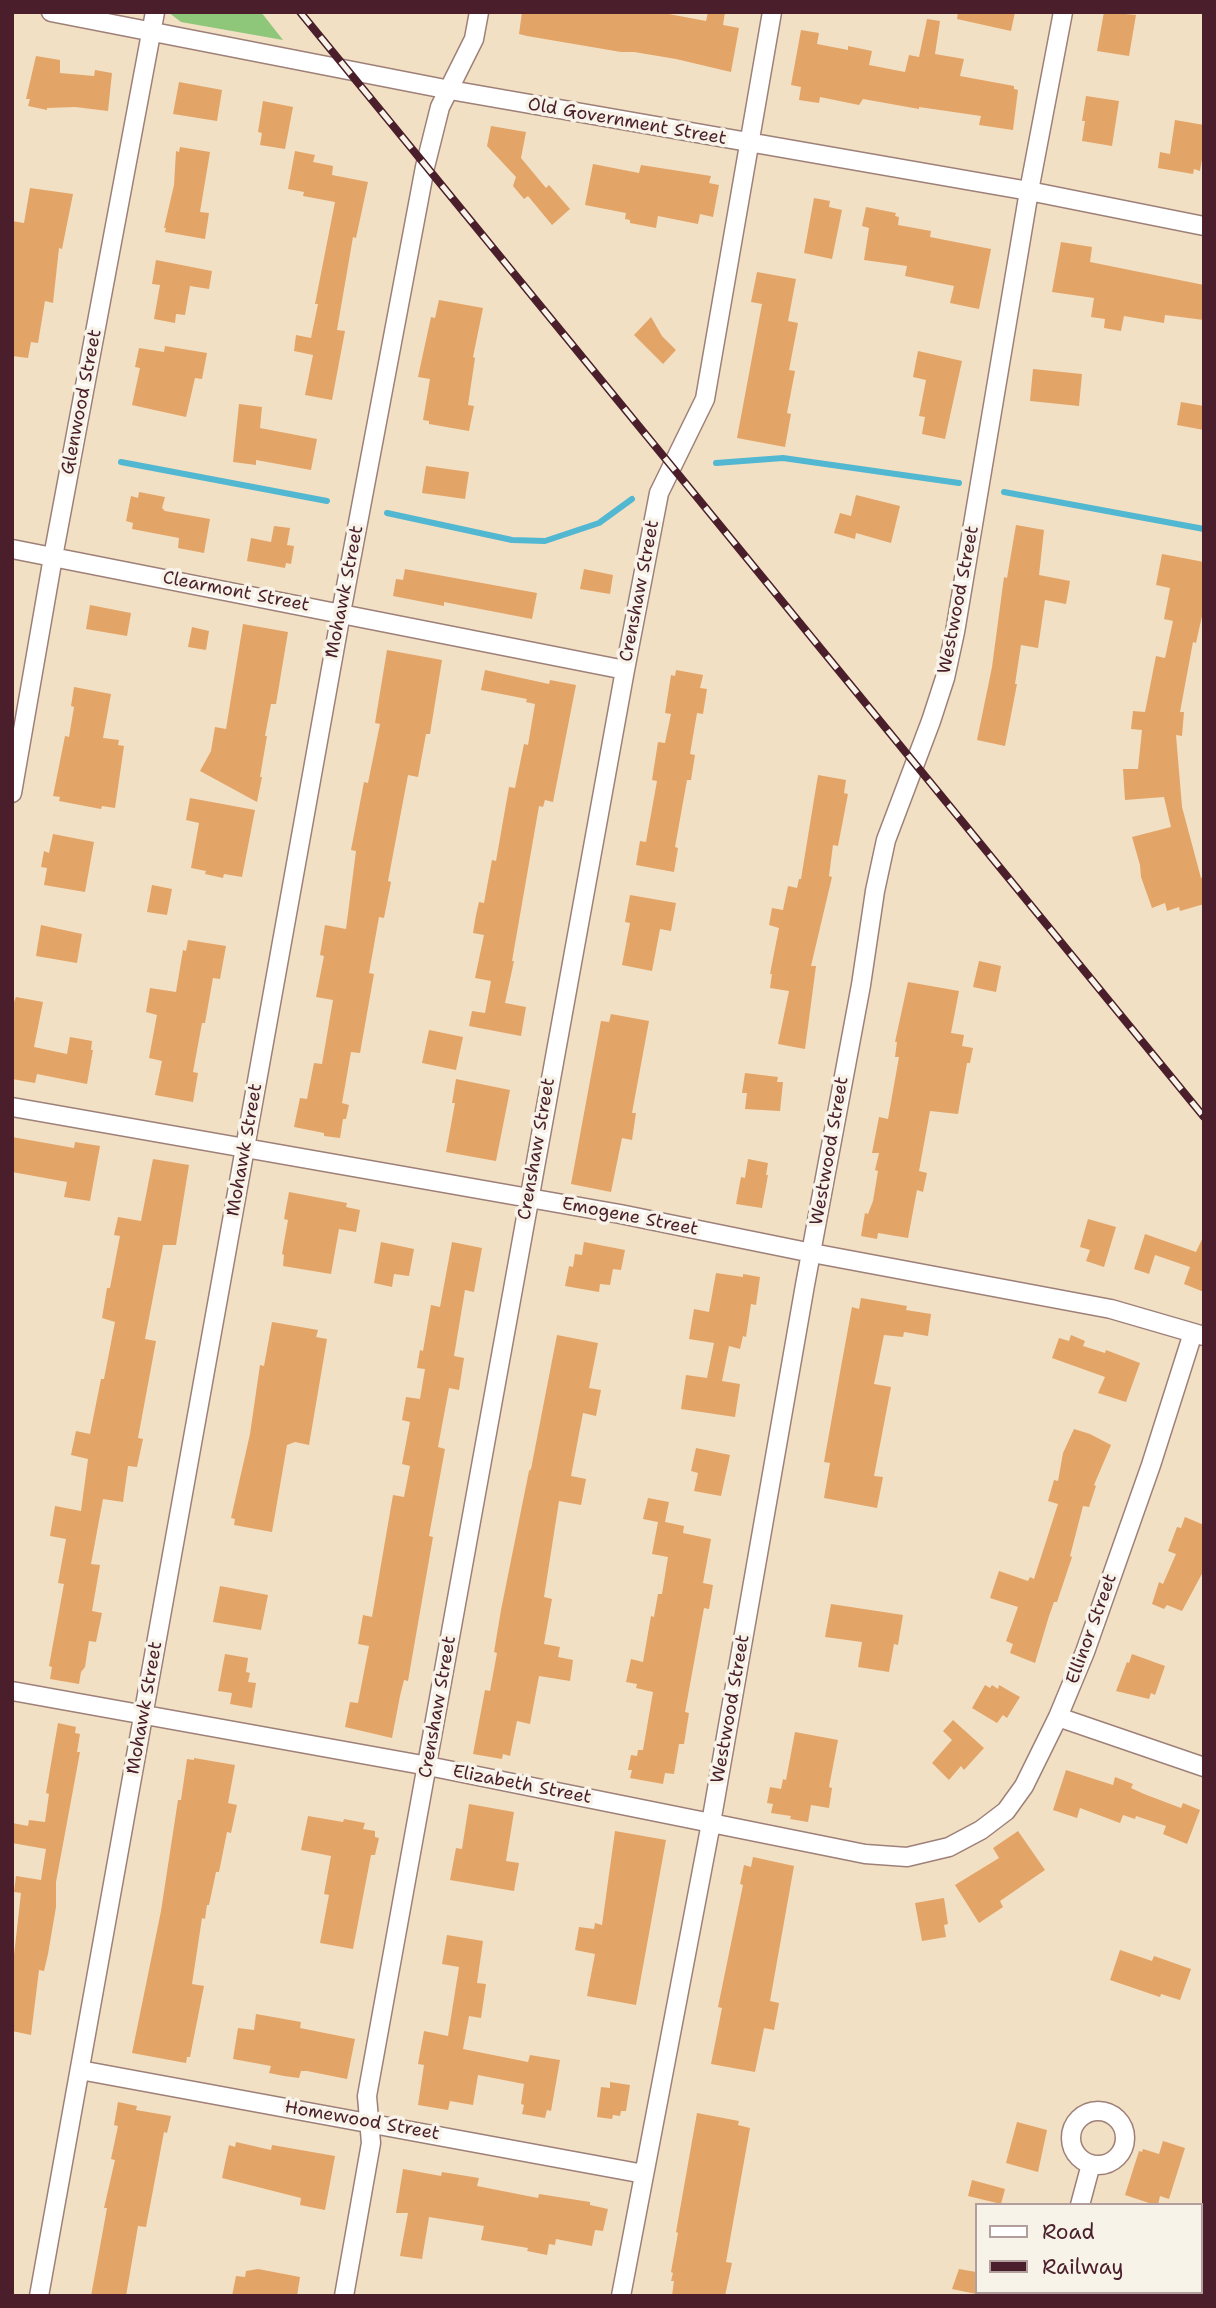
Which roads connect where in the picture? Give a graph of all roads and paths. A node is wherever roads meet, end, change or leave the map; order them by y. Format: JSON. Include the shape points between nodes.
{"nodes":[{"id":1,"x":51,"y":12,"type":"edge"},
{"id":2,"x":155,"y":12,"type":"edge"},
{"id":3,"x":479,"y":12,"type":"edge"},
{"id":4,"x":772,"y":12,"type":"edge"},
{"id":5,"x":1063,"y":12,"type":"edge"},
{"id":6,"x":151,"y":31,"type":"junction"},
{"id":7,"x":450,"y":90,"type":"junction"},
{"id":8,"x":749,"y":144,"type":"junction"},
{"id":9,"x":1029,"y":191,"type":"junction"},
{"id":10,"x":1204,"y":226,"type":"edge"},
{"id":11,"x":12,"y":549,"type":"edge"},
{"id":12,"x":53,"y":557,"type":"junction"},
{"id":13,"x":341,"y":613,"type":"junction"},
{"id":14,"x":625,"y":670,"type":"junction"},
{"id":15,"x":12,"y":793,"type":"edge"},
{"id":16,"x":12,"y":1107,"type":"edge"},
{"id":17,"x":246,"y":1148,"type":"junction"},
{"id":18,"x":528,"y":1198,"type":"junction"},
{"id":19,"x":812,"y":1253,"type":"junction"},
{"id":20,"x":1198,"y":1335,"type":"edge"},
{"id":21,"x":12,"y":1691,"type":"edge"},
{"id":22,"x":144,"y":1715,"type":"junction"},
{"id":23,"x":1058,"y":1717,"type":"junction"},
{"id":24,"x":428,"y":1766,"type":"junction"},
{"id":25,"x":1204,"y":1767,"type":"edge"},
{"id":26,"x":711,"y":1823,"type":"junction"},
{"id":27,"x":907,"y":1857,"type":"joint"},
{"id":28,"x":80,"y":2070,"type":"junction"},
{"id":29,"x":369,"y":2122,"type":"junction"},
{"id":30,"x":1091,"y":2164,"type":"dead end"},
{"id":31,"x":644,"y":2174,"type":"junction"},
{"id":32,"x":1081,"y":2203,"type":"edge"},
{"id":33,"x":39,"y":2296,"type":"edge"},
{"id":34,"x":344,"y":2296,"type":"edge"},
{"id":35,"x":621,"y":2296,"type":"edge"}],
"edges":[{"from":1,"to":6,"type":"street","name":"Old Government Street"},
{"from":2,"to":6,"type":"street","name":"Glenwood Street"},
{"from":3,"to":7,"type":"street","name":"Mohawk Street","via":[[474,39]]},
{"from":4,"to":8,"type":"street","name":"Crenshaw Street"},
{"from":5,"to":9,"type":"street","name":"Westwood Street"},
{"from":6,"to":7,"type":"street","name":"Old Government Street"},
{"from":6,"to":12,"type":"street","name":"Glenwood Street"},
{"from":7,"to":8,"type":"street","name":"Old Government Street"},
{"from":7,"to":13,"type":"street","name":"Mohawk Street","via":[[440,107],[425,167]]},
{"from":8,"to":9,"type":"street","name":"Old Government Street"},
{"from":8,"to":14,"type":"street","name":"Crenshaw Street","via":[[705,399],[659,493]]},
{"from":9,"to":10,"type":"street","name":"Old Government Street"},
{"from":9,"to":19,"type":"street","name":"Westwood Street","via":[[955,632],[932,721],[886,840]]},
{"from":11,"to":12,"type":"street","name":"Clearmont Street"},
{"from":12,"to":13,"type":"street","name":"Clearmont Street"},
{"from":12,"to":15,"type":"street","name":"Glenwood Street"},
{"from":13,"to":14,"type":"street","name":"Clearmont Street"},
{"from":13,"to":17,"type":"street","name":"Mohawk Street"},
{"from":14,"to":18,"type":"street","name":"Crenshaw Street"},
{"from":16,"to":17,"type":"street","name":"Emogene Street"},
{"from":17,"to":18,"type":"street","name":"Emogene Street"},
{"from":17,"to":22,"type":"street","name":"Mohawk Street"},
{"from":18,"to":19,"type":"street","name":"Emogene Street"},
{"from":18,"to":24,"type":"street","name":"Crenshaw Street"},
{"from":19,"to":20,"type":"street","name":"Emogene Street","via":[[1111,1309]]},
{"from":19,"to":26,"type":"street","name":"Westwood Street"},
{"from":20,"to":23,"type":"street","name":"Ellinor Street"},
{"from":21,"to":22,"type":"street","name":"Elizabeth Street"},
{"from":22,"to":24,"type":"street","name":"Elizabeth Street"},
{"from":22,"to":28,"type":"street","name":"Mohawk Street"},
{"from":23,"to":25,"type":"street"},
{"from":23,"to":27,"type":"street","name":"Ellinor Street","via":[[1024,1786],[1006,1811],[949,1847]]},
{"from":24,"to":26,"type":"street","name":"Elizabeth Street"},
{"from":24,"to":29,"type":"street","name":"Crenshaw Street","via":[[367,2095]]},
{"from":26,"to":27,"type":"street","name":"Elizabeth Street","via":[[864,1854]]},
{"from":26,"to":31,"type":"street","name":"Westwood Street"},
{"from":28,"to":29,"type":"street","name":"Homewood Street"},
{"from":28,"to":33,"type":"street","name":"Mohawk Street"},
{"from":29,"to":31,"type":"street","name":"Homewood Street"},
{"from":29,"to":34,"type":"street","name":"Crenshaw Street","via":[[371,2143]]},
{"from":30,"to":32,"type":"street"},
{"from":31,"to":35,"type":"street","name":"Westwood Street"}]}
